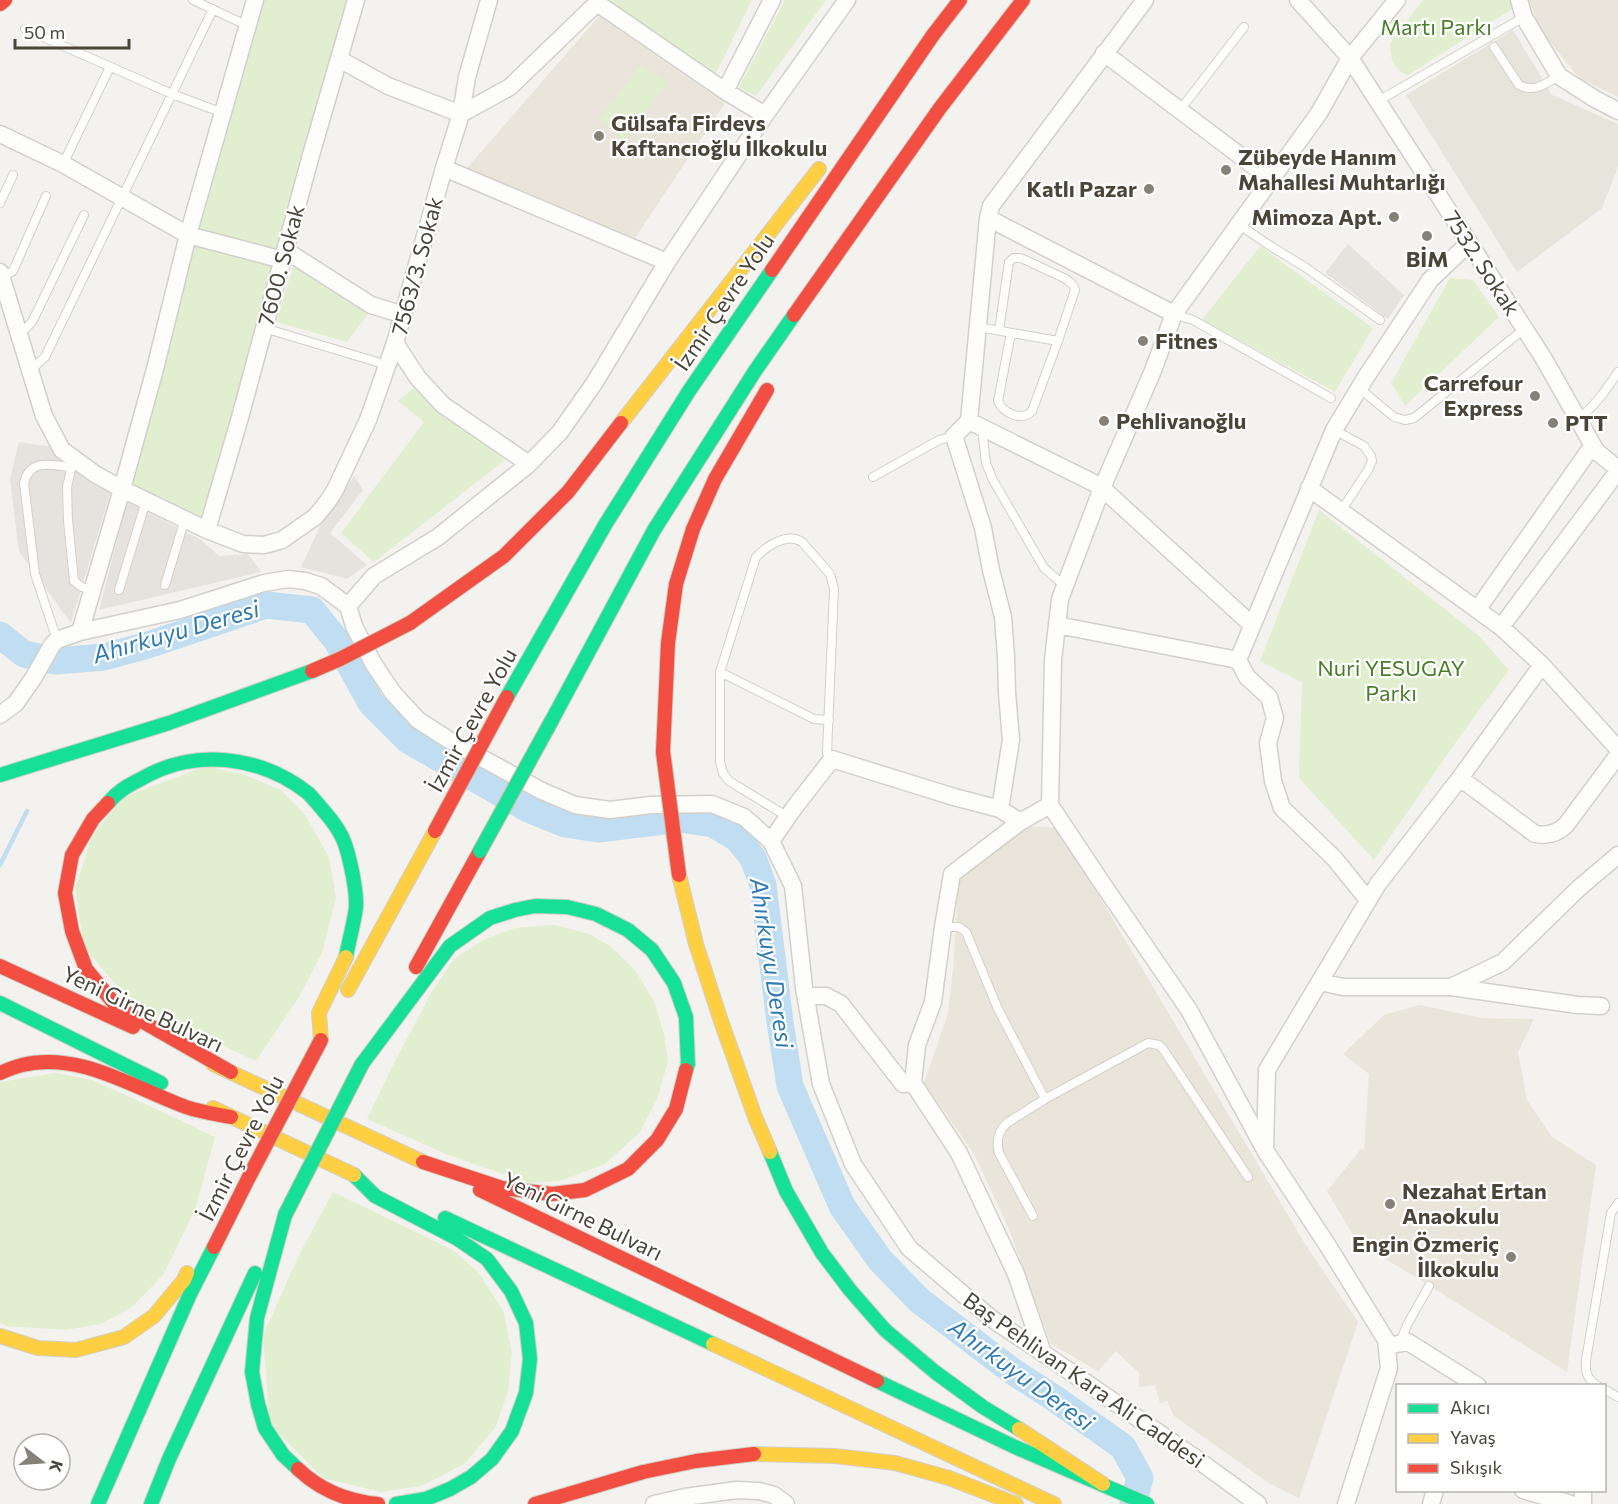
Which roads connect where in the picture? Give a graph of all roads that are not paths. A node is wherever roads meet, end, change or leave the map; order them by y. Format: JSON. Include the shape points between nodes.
{"nodes":[{"id":1,"x":5,"y":0,"type":"edge"},
{"id":2,"x":193,"y":0,"type":"edge"},
{"id":3,"x":255,"y":0,"type":"edge"},
{"id":4,"x":356,"y":0,"type":"edge"},
{"id":5,"x":489,"y":0,"type":"edge"},
{"id":6,"x":772,"y":0,"type":"edge"},
{"id":7,"x":847,"y":0,"type":"edge"},
{"id":8,"x":960,"y":0,"type":"edge"},
{"id":9,"x":1023,"y":0,"type":"edge"},
{"id":10,"x":1145,"y":0,"type":"edge"},
{"id":11,"x":1298,"y":0,"type":"edge"},
{"id":12,"x":1397,"y":0,"type":"edge"},
{"id":13,"x":1519,"y":0,"type":"edge"},
{"id":14,"x":598,"y":2,"type":"edge"},
{"id":15,"x":0,"y":4,"type":"edge"},
{"id":16,"x":213,"y":9,"type":"junction"},
{"id":17,"x":1524,"y":17,"type":"junction"},
{"id":18,"x":248,"y":26,"type":"junction"},
{"id":19,"x":1244,"y":27,"type":"dead end"},
{"id":20,"x":25,"y":29,"type":"dead end"},
{"id":21,"x":933,"y":35,"type":"junction"},
{"id":22,"x":1494,"y":47,"type":"dead end"},
{"id":23,"x":1104,"y":53,"type":"junction"},
{"id":24,"x":1350,"y":58,"type":"junction"},
{"id":25,"x":339,"y":59,"type":"junction"},
{"id":26,"x":110,"y":67,"type":"junction"},
{"id":27,"x":1559,"y":76,"type":"junction"},
{"id":28,"x":725,"y":91,"type":"junction"},
{"id":29,"x":172,"y":94,"type":"junction"},
{"id":30,"x":1378,"y":101,"type":"junction"},
{"id":31,"x":940,"y":108,"type":"junction"},
{"id":32,"x":867,"y":109,"type":"dead end"},
{"id":33,"x":1180,"y":111,"type":"junction"},
{"id":34,"x":1618,"y":111,"type":"edge"},
{"id":35,"x":223,"y":113,"type":"junction"},
{"id":36,"x":461,"y":114,"type":"junction"},
{"id":37,"x":765,"y":115,"type":"junction"},
{"id":38,"x":0,"y":134,"type":"edge"},
{"id":39,"x":921,"y":158,"type":"dead end"},
{"id":40,"x":825,"y":162,"type":"dead end"},
{"id":41,"x":63,"y":164,"type":"junction"},
{"id":42,"x":444,"y":168,"type":"junction"},
{"id":43,"x":13,"y":175,"type":"dead end"},
{"id":44,"x":1271,"y":179,"type":"junction"},
{"id":45,"x":46,"y":196,"type":"dead end"},
{"id":46,"x":122,"y":197,"type":"junction"},
{"id":47,"x":0,"y":203,"type":"edge"},
{"id":48,"x":84,"y":215,"type":"dead end"},
{"id":49,"x":988,"y":218,"type":"junction"},
{"id":50,"x":1238,"y":224,"type":"junction"},
{"id":51,"x":188,"y":235,"type":"junction"},
{"id":52,"x":1469,"y":243,"type":"junction"},
{"id":53,"x":284,"y":255,"type":"junction"},
{"id":54,"x":667,"y":262,"type":"junction"},
{"id":55,"x":1,"y":275,"type":"edge"},
{"id":56,"x":1174,"y":314,"type":"junction"},
{"id":57,"x":404,"y":315,"type":"junction"},
{"id":58,"x":1380,"y":320,"type":"dead end"},
{"id":59,"x":978,"y":327,"type":"junction"},
{"id":60,"x":264,"y":328,"type":"junction"},
{"id":61,"x":1524,"y":329,"type":"junction"},
{"id":62,"x":999,"y":330,"type":"junction"},
{"id":63,"x":1011,"y":333,"type":"junction"},
{"id":64,"x":20,"y":334,"type":"junction"},
{"id":65,"x":1058,"y":341,"type":"junction"},
{"id":66,"x":395,"y":343,"type":"junction"},
{"id":67,"x":387,"y":365,"type":"junction"},
{"id":68,"x":31,"y":370,"type":"junction"},
{"id":69,"x":1618,"y":372,"type":"edge"},
{"id":70,"x":777,"y":375,"type":"dead end"},
{"id":71,"x":1359,"y":388,"type":"junction"},
{"id":72,"x":1331,"y":398,"type":"dead end"},
{"id":73,"x":1578,"y":419,"type":"junction"},
{"id":74,"x":975,"y":424,"type":"junction"},
{"id":75,"x":1334,"y":430,"type":"junction"},
{"id":76,"x":954,"y":436,"type":"junction"},
{"id":77,"x":1596,"y":451,"type":"junction"},
{"id":78,"x":72,"y":463,"type":"junction"},
{"id":79,"x":529,"y":464,"type":"junction"},
{"id":80,"x":1618,"y":470,"type":"edge"},
{"id":81,"x":873,"y":477,"type":"dead end"},
{"id":82,"x":1102,"y":488,"type":"junction"},
{"id":83,"x":1309,"y":488,"type":"junction"},
{"id":84,"x":122,"y":489,"type":"junction"},
{"id":85,"x":146,"y":501,"type":"junction"},
{"id":86,"x":1341,"y":511,"type":"junction"},
{"id":87,"x":185,"y":519,"type":"junction"},
{"id":88,"x":207,"y":530,"type":"junction"},
{"id":89,"x":165,"y":585,"type":"dead end"},
{"id":90,"x":1065,"y":586,"type":"junction"},
{"id":91,"x":92,"y":590,"type":"junction"},
{"id":92,"x":119,"y":590,"type":"dead end"},
{"id":93,"x":348,"y":606,"type":"junction"},
{"id":94,"x":1477,"y":610,"type":"junction"},
{"id":95,"x":1057,"y":625,"type":"junction"},
{"id":96,"x":1252,"y":625,"type":"junction"},
{"id":97,"x":1501,"y":627,"type":"junction"},
{"id":98,"x":80,"y":632,"type":"junction"},
{"id":99,"x":54,"y":643,"type":"junction"},
{"id":100,"x":1238,"y":660,"type":"junction"},
{"id":101,"x":1542,"y":665,"type":"junction"},
{"id":102,"x":720,"y":672,"type":"junction"},
{"id":103,"x":0,"y":715,"type":"edge"},
{"id":104,"x":829,"y":720,"type":"junction"},
{"id":105,"x":1618,"y":749,"type":"edge"},
{"id":106,"x":1618,"y":755,"type":"edge"},
{"id":107,"x":832,"y":759,"type":"junction"},
{"id":108,"x":0,"y":775,"type":"edge"},
{"id":109,"x":1460,"y":778,"type":"junction"},
{"id":110,"x":1050,"y":805,"type":"junction"},
{"id":111,"x":1000,"y":809,"type":"junction"},
{"id":112,"x":788,"y":817,"type":"junction"},
{"id":113,"x":1020,"y":822,"type":"junction"},
{"id":114,"x":771,"y":841,"type":"junction"},
{"id":115,"x":1618,"y":855,"type":"edge"},
{"id":116,"x":1368,"y":900,"type":"junction"},
{"id":117,"x":943,"y":927,"type":"junction"},
{"id":118,"x":0,"y":966,"type":"edge"},
{"id":119,"x":1320,"y":982,"type":"junction"},
{"id":120,"x":1451,"y":987,"type":"junction"},
{"id":121,"x":806,"y":996,"type":"junction"},
{"id":122,"x":344,"y":998,"type":"dead end"},
{"id":123,"x":0,"y":1004,"type":"edge"},
{"id":124,"x":1601,"y":1006,"type":"dead end"},
{"id":125,"x":333,"y":1019,"type":"dead end"},
{"id":126,"x":321,"y":1040,"type":"junction"},
{"id":127,"x":362,"y":1064,"type":"junction"},
{"id":128,"x":231,"y":1072,"type":"junction"},
{"id":129,"x":0,"y":1073,"type":"edge"},
{"id":130,"x":913,"y":1083,"type":"junction"},
{"id":131,"x":1045,"y":1099,"type":"junction"},
{"id":132,"x":231,"y":1117,"type":"junction"},
{"id":133,"x":1265,"y":1150,"type":"junction"},
{"id":134,"x":423,"y":1162,"type":"junction"},
{"id":135,"x":250,"y":1175,"type":"junction"},
{"id":136,"x":354,"y":1175,"type":"junction"},
{"id":137,"x":1248,"y":1177,"type":"dead end"},
{"id":138,"x":1618,"y":1203,"type":"edge"},
{"id":139,"x":285,"y":1215,"type":"junction"},
{"id":140,"x":1034,"y":1216,"type":"dead end"},
{"id":141,"x":1429,"y":1286,"type":"dead end"},
{"id":142,"x":0,"y":1336,"type":"edge"},
{"id":143,"x":1394,"y":1345,"type":"junction"},
{"id":144,"x":1043,"y":1353,"type":"junction"},
{"id":145,"x":1471,"y":1384,"type":"edge"},
{"id":146,"x":1595,"y":1384,"type":"edge"},
{"id":147,"x":1103,"y":1484,"type":"junction"},
{"id":148,"x":1527,"y":1492,"type":"edge"},
{"id":149,"x":715,"y":1499,"type":"edge"},
{"id":150,"x":98,"y":1504,"type":"edge"},
{"id":151,"x":151,"y":1504,"type":"edge"},
{"id":152,"x":378,"y":1504,"type":"edge"},
{"id":153,"x":396,"y":1504,"type":"edge"},
{"id":154,"x":535,"y":1504,"type":"edge"},
{"id":155,"x":654,"y":1504,"type":"edge"},
{"id":156,"x":786,"y":1504,"type":"edge"},
{"id":157,"x":1016,"y":1504,"type":"edge"},
{"id":158,"x":1054,"y":1504,"type":"edge"},
{"id":159,"x":1147,"y":1504,"type":"edge"},
{"id":160,"x":1258,"y":1504,"type":"edge"},
{"id":161,"x":1346,"y":1504,"type":"edge"},
{"id":162,"x":1571,"y":1504,"type":"edge"}],
"edges":[{"from":1,"to":15,"type":"main road"},
{"from":2,"to":16,"type":"lane"},
{"from":3,"to":18,"type":"street"},
{"from":4,"to":25,"type":"street","name":"7600. Sokak"},
{"from":5,"to":36,"type":"street","name":"7563/3. Sokak","via":[[466,77]]},
{"from":6,"to":28,"type":"street"},
{"from":7,"to":37,"type":"street"},
{"from":8,"to":21,"type":"main road","name":"İzmir Çevre Yolu"},
{"from":9,"to":31,"type":"main road"},
{"from":10,"to":23,"type":"street"},
{"from":11,"to":24,"type":"street","name":"7532. Sokak"},
{"from":12,"to":24,"type":"street"},
{"from":13,"to":17,"type":"street"},
{"from":14,"to":28,"type":"street"},
{"from":14,"to":36,"type":"street","via":[[510,87]]},
{"from":16,"to":18,"type":"lane"},
{"from":16,"to":29,"type":"lane"},
{"from":17,"to":27,"type":"street"},
{"from":17,"to":30,"type":"lane"},
{"from":18,"to":35,"type":"street"},
{"from":19,"to":33,"type":"lane"},
{"from":20,"to":26,"type":"lane"},
{"from":21,"to":32,"type":"main road"},
{"from":21,"to":122,"type":"main road","name":"İzmir Çevre Yolu","bridge":true,"via":[[689,391],[606,525],[507,697]]},
{"from":22,"to":27,"type":"lane","via":[[1524,88],[1536,88]]},
{"from":23,"to":33,"type":"street"},
{"from":23,"to":49,"type":"street","via":[[991,206]]},
{"from":24,"to":30,"type":"street","name":"7532. Sokak"},
{"from":24,"to":44,"type":"street","via":[[1319,113]]},
{"from":25,"to":36,"type":"street","via":[[388,86]]},
{"from":25,"to":53,"type":"street","name":"7600. Sokak"},
{"from":26,"to":29,"type":"lane"},
{"from":26,"to":41,"type":"lane"},
{"from":27,"to":34,"type":"street"},
{"from":28,"to":37,"type":"street"},
{"from":29,"to":35,"type":"lane"},
{"from":29,"to":46,"type":"lane"},
{"from":30,"to":52,"type":"street","name":"7532. Sokak"},
{"from":31,"to":39,"type":"main road"},
{"from":31,"to":127,"type":"main road","bridge":true,"via":[[748,381],[654,530]]},
{"from":33,"to":44,"type":"street"},
{"from":35,"to":51,"type":"street"},
{"from":36,"to":42,"type":"street","name":"7563/3. Sokak"},
{"from":37,"to":54,"type":"street"},
{"from":38,"to":41,"type":"street"},
{"from":40,"to":108,"type":"main road","bridge":true,"via":[[568,492],[504,556],[410,623],[340,659],[168,723]]},
{"from":41,"to":46,"type":"street"},
{"from":42,"to":54,"type":"street"},
{"from":42,"to":57,"type":"street","name":"7563/3. Sokak"},
{"from":43,"to":47,"type":"lane"},
{"from":44,"to":50,"type":"street"},
{"from":45,"to":55,"type":"lane","via":[[13,271]]},
{"from":46,"to":51,"type":"street"},
{"from":46,"to":68,"type":"lane","via":[[45,357]]},
{"from":48,"to":64,"type":"lane","via":[[33,322]]},
{"from":49,"to":56,"type":"street"},
{"from":49,"to":59,"type":"street"},
{"from":50,"to":56,"type":"street"},
{"from":50,"to":58,"type":"lane"},
{"from":51,"to":53,"type":"street"},
{"from":51,"to":84,"type":"street"},
{"from":52,"to":61,"type":"street","name":"7532. Sokak"},
{"from":52,"to":71,"type":"street","via":[[1430,280]]},
{"from":53,"to":57,"type":"street","via":[[371,305]]},
{"from":53,"to":60,"type":"street","name":"7600. Sokak"},
{"from":54,"to":79,"type":"street","via":[[596,382],[560,432]]},
{"from":55,"to":64,"type":"street"},
{"from":56,"to":72,"type":"lane","via":[[1193,320]]},
{"from":56,"to":82,"type":"street"},
{"from":57,"to":66,"type":"street","name":"7563/3. Sokak"},
{"from":59,"to":62,"type":"lane"},
{"from":59,"to":74,"type":"street"},
{"from":60,"to":67,"type":"lane"},
{"from":60,"to":88,"type":"street","name":"7600. Sokak"},
{"from":61,"to":71,"type":"lane","via":[[1414,418],[1394,417]]},
{"from":61,"to":73,"type":"street","name":"7532. Sokak"},
{"from":62,"to":63,"type":"lane"},
{"from":62,"to":65,"type":"lane","via":[[1009,262],[1021,258],[1066,279],[1074,288]]},
{"from":63,"to":65,"type":"lane"},
{"from":63,"to":65,"type":"lane","via":[[998,400],[1006,411],[1021,417],[1032,411]]},
{"from":64,"to":68,"type":"street"},
{"from":66,"to":67,"type":"street"},
{"from":66,"to":79,"type":"street","name":"7563/3. Sokak","via":[[418,378],[443,405]]},
{"from":67,"to":88,"type":"street","via":[[368,420],[335,490],[315,517],[282,540],[264,545],[243,544]]},
{"from":68,"to":78,"type":"street","via":[[44,416]]},
{"from":69,"to":73,"type":"lane","via":[[1600,399]]},
{"from":70,"to":147,"type":"main road","bridge":true,"via":[[715,479],[693,529],[676,584],[668,643],[663,752],[679,875],[696,944],[755,1118],[786,1191],[850,1290],[885,1330],[935,1372]]},
{"from":71,"to":75,"type":"street"},
{"from":73,"to":77,"type":"street","name":"7532. Sokak"},
{"from":74,"to":76,"type":"street"},
{"from":74,"to":82,"type":"street"},
{"from":74,"to":90,"type":"lane","via":[[993,480],[1044,568]]},
{"from":75,"to":83,"type":"street"},
{"from":75,"to":86,"type":"lane","via":[[1364,446],[1372,461]]},
{"from":76,"to":81,"type":"lane","via":[[939,440]]},
{"from":76,"to":111,"type":"street","via":[[983,528],[1003,617],[1011,740]]},
{"from":77,"to":80,"type":"street","name":"7532. Sokak"},
{"from":77,"to":94,"type":"street","via":[[1588,452]]},
{"from":78,"to":84,"type":"street"},
{"from":78,"to":91,"type":"lane","via":[[67,487],[74,581]]},
{"from":78,"to":99,"type":"lane","via":[[38,465],[29,471],[24,483],[35,574]]},
{"from":79,"to":93,"type":"street","via":[[438,537],[374,576]]},
{"from":80,"to":97,"type":"street"},
{"from":82,"to":90,"type":"street"},
{"from":82,"to":96,"type":"street"},
{"from":83,"to":86,"type":"street"},
{"from":83,"to":96,"type":"street"},
{"from":84,"to":85,"type":"street"},
{"from":84,"to":91,"type":"street"},
{"from":85,"to":87,"type":"street"},
{"from":85,"to":92,"type":"lane"},
{"from":86,"to":94,"type":"street"},
{"from":87,"to":88,"type":"street"},
{"from":87,"to":89,"type":"lane"},
{"from":90,"to":95,"type":"street"},
{"from":91,"to":98,"type":"street"},
{"from":93,"to":98,"type":"street","via":[[321,586],[288,579],[180,610]]},
{"from":93,"to":114,"type":"street","name":"Baş Pehlivan Kara Ali Caddesi","via":[[373,663],[393,693],[418,720],[449,740],[575,805],[610,810],[712,804],[744,817]]},
{"from":94,"to":97,"type":"street"},
{"from":95,"to":100,"type":"street"},
{"from":95,"to":110,"type":"street"},
{"from":96,"to":100,"type":"street"},
{"from":97,"to":101,"type":"street"},
{"from":98,"to":99,"type":"street"},
{"from":99,"to":103,"type":"street","via":[[16,703]]},
{"from":100,"to":116,"type":"street","via":[[1247,677],[1269,697],[1275,718],[1268,743],[1273,781],[1282,808],[1334,858]]},
{"from":101,"to":105,"type":"street"},
{"from":101,"to":109,"type":"street"},
{"from":102,"to":104,"type":"lane","via":[[814,719]]},
{"from":102,"to":104,"type":"lane","via":[[756,557],[786,539],[799,539],[830,574],[834,589]]},
{"from":102,"to":112,"type":"lane","via":[[723,773],[729,781]]},
{"from":104,"to":107,"type":"lane","via":[[827,753]]},
{"from":106,"to":109,"type":"street","via":[[1566,825],[1548,835],[1535,834]]},
{"from":107,"to":111,"type":"street"},
{"from":107,"to":112,"type":"street"},
{"from":109,"to":116,"type":"street"},
{"from":110,"to":113,"type":"street"},
{"from":110,"to":133,"type":"street","via":[[1190,1010]]},
{"from":111,"to":113,"type":"street"},
{"from":112,"to":114,"type":"street"},
{"from":113,"to":117,"type":"street","via":[[952,874]]},
{"from":114,"to":121,"type":"street","name":"Baş Pehlivan Kara Ali Caddesi","via":[[793,886]]},
{"from":115,"to":120,"type":"street","via":[[1503,962]]},
{"from":116,"to":119,"type":"street"},
{"from":117,"to":130,"type":"street","via":[[933,1002],[917,1045]]},
{"from":117,"to":131,"type":"lane","via":[[958,927],[966,932],[998,1009]]},
{"from":118,"to":128,"type":"main road","name":"Yeni Girne Bulvarı"},
{"from":119,"to":120,"type":"street","via":[[1343,987]]},
{"from":119,"to":133,"type":"street","via":[[1268,1070]]},
{"from":120,"to":124,"type":"street"},
{"from":121,"to":130,"type":"street","via":[[826,996],[841,1004],[903,1084]]},
{"from":121,"to":144,"type":"street","name":"Baş Pehlivan Kara Ali Caddesi","via":[[821,1084],[859,1174],[909,1248],[992,1319]]},
{"from":123,"to":132,"type":"main road"},
{"from":125,"to":126,"type":"main road","name":"İzmir Çevre Yolu"},
{"from":126,"to":128,"type":"main road","via":[[320,1013],[346,958],[356,905],[345,842],[331,819],[309,794],[252,764],[216,758],[183,762],[152,772],[117,792],[93,819],[72,855],[65,893],[72,932],[86,969],[117,1007]]},
{"from":126,"to":135,"type":"main road","name":"İzmir Çevre Yolu","bridge":true},
{"from":127,"to":134,"type":"main road","via":[[450,946],[489,918],[515,910],[567,907],[596,914],[628,930],[652,950],[674,983],[686,1017],[688,1064],[676,1109],[657,1140],[628,1169],[585,1190],[552,1194],[502,1188]]},
{"from":127,"to":139,"type":"main road","bridge":true},
{"from":128,"to":134,"type":"main road","name":"Yeni Girne Bulvarı"},
{"from":129,"to":132,"type":"main road","via":[[25,1064],[79,1065],[188,1108]]},
{"from":130,"to":144,"type":"street","via":[[959,1152],[1016,1274]]},
{"from":131,"to":137,"type":"lane","via":[[1143,1045],[1159,1045]]},
{"from":131,"to":140,"type":"lane","via":[[1007,1123],[997,1143]]},
{"from":132,"to":136,"type":"main road"},
{"from":133,"to":143,"type":"street","via":[[1386,1340]]},
{"from":134,"to":147,"type":"main road","name":"Yeni Girne Bulvarı","via":[[1015,1448]]},
{"from":135,"to":142,"type":"main road","via":[[218,1211],[184,1280],[154,1316],[124,1337],[76,1350],[38,1348]]},
{"from":135,"to":150,"type":"main road","name":"İzmir Çevre Yolu","via":[[190,1294]]},
{"from":136,"to":153,"type":"main road","via":[[375,1196],[456,1238],[487,1259],[526,1323],[530,1359],[526,1393],[512,1431],[492,1459],[450,1489],[426,1499]]},
{"from":136,"to":158,"type":"main road"},
{"from":138,"to":146,"type":"lane","via":[[1611,1213],[1586,1360],[1587,1374]]},
{"from":139,"to":151,"type":"main road"},
{"from":139,"to":152,"type":"main road","via":[[257,1318],[252,1372],[258,1404],[266,1428],[283,1455],[311,1482],[358,1502]]},
{"from":141,"to":143,"type":"lane"},
{"from":143,"to":145,"type":"street","via":[[1408,1342]]},
{"from":143,"to":161,"type":"street"},
{"from":144,"to":160,"type":"street","name":"Baş Pehlivan Kara Ali Caddesi"},
{"from":147,"to":159,"type":"main road","name":"Yeni Girne Bulvarı"},
{"from":148,"to":162,"type":"street"},
{"from":149,"to":155,"type":"street","via":[[685,1497]]},
{"from":149,"to":156,"type":"street","via":[[737,1490],[759,1491]]},
{"from":154,"to":157,"type":"main road","via":[[643,1472],[754,1454],[835,1456],[896,1463],[950,1478]]}]}
